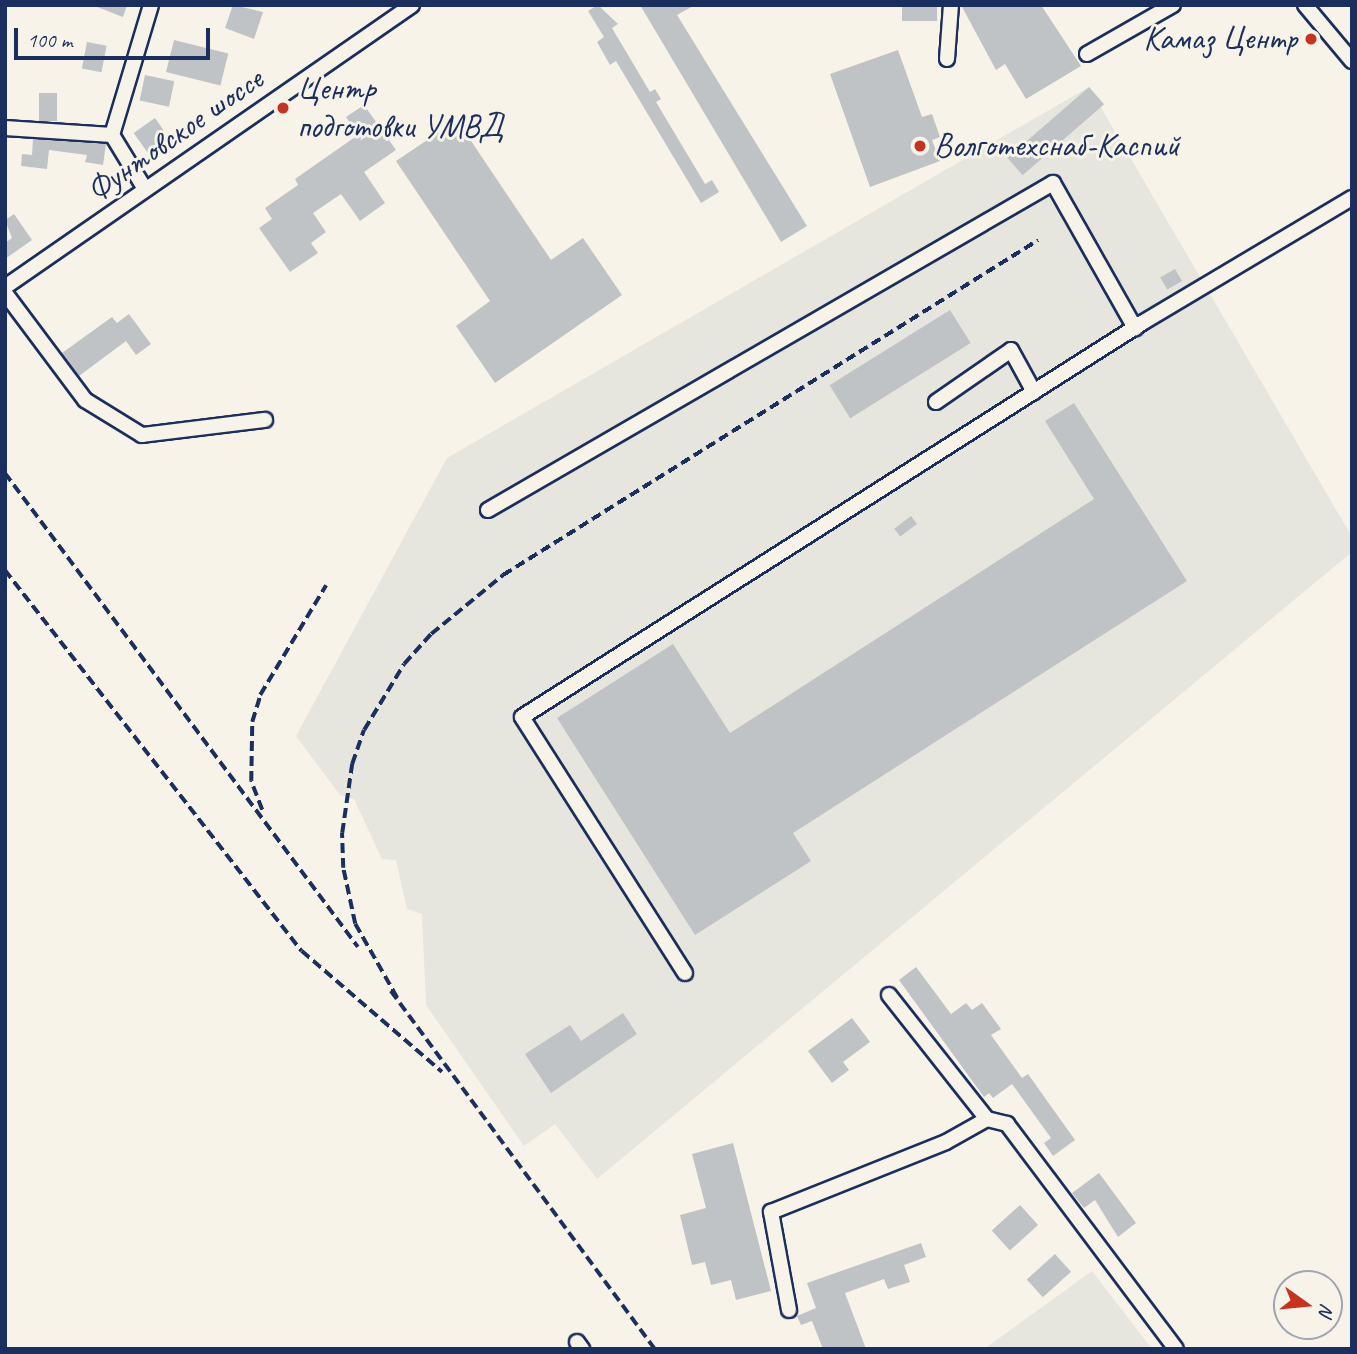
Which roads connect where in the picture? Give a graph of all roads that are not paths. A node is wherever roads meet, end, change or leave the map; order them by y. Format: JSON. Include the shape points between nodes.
{"nodes":[{"id":1,"x":151,"y":5,"type":"edge"},
{"id":2,"x":412,"y":5,"type":"edge"},
{"id":3,"x":951,"y":5,"type":"edge"},
{"id":4,"x":1173,"y":5,"type":"edge"},
{"id":5,"x":1305,"y":5,"type":"edge"},
{"id":6,"x":1087,"y":54,"type":"dead end"},
{"id":7,"x":947,"y":59,"type":"dead end"},
{"id":8,"x":1352,"y":61,"type":"edge"},
{"id":9,"x":5,"y":128,"type":"edge"},
{"id":10,"x":112,"y":135,"type":"junction"},
{"id":11,"x":145,"y":189,"type":"junction"},
{"id":12,"x":1352,"y":198,"type":"edge"},
{"id":13,"x":5,"y":287,"type":"edge"},
{"id":14,"x":5,"y":293,"type":"edge"},
{"id":15,"x":1135,"y":328,"type":"junction"},
{"id":16,"x":1034,"y":392,"type":"junction"},
{"id":17,"x":936,"y":402,"type":"dead end"},
{"id":18,"x":265,"y":420,"type":"dead end"},
{"id":19,"x":488,"y":510,"type":"dead end"},
{"id":20,"x":685,"y":973,"type":"dead end"},
{"id":21,"x":890,"y":995,"type":"dead end"},
{"id":22,"x":986,"y":1119,"type":"junction"},
{"id":23,"x":789,"y":1310,"type":"dead end"},
{"id":24,"x":1176,"y":1349,"type":"edge"}],
"edges":[{"from":1,"to":10,"type":"street"},
{"from":2,"to":11,"type":"street","name":"Фунтовское шоссе"},
{"from":3,"to":7,"type":"street"},
{"from":4,"to":6,"type":"street"},
{"from":5,"to":8,"type":"street"},
{"from":9,"to":10,"type":"street"},
{"from":10,"to":11,"type":"street"},
{"from":11,"to":13,"type":"street","name":"Фунтовское шоссе"},
{"from":12,"to":15,"type":"street"},
{"from":14,"to":18,"type":"street","via":[[85,400],[142,435]]},
{"from":15,"to":16,"type":"street"},
{"from":15,"to":19,"type":"street","via":[[1053,183]]},
{"from":16,"to":17,"type":"street","via":[[1012,350]]},
{"from":16,"to":20,"type":"street","via":[[522,717]]},
{"from":21,"to":22,"type":"street"},
{"from":22,"to":23,"type":"street","via":[[946,1142],[771,1212]]},
{"from":22,"to":24,"type":"street","via":[[1007,1124]]}]}
